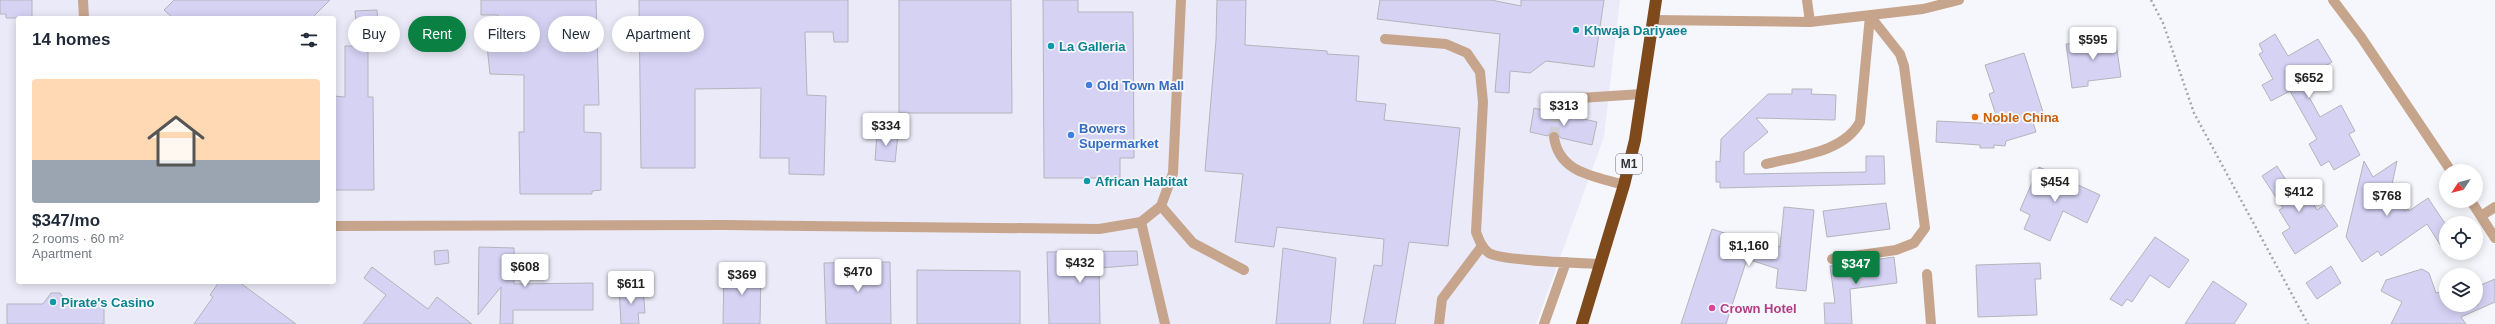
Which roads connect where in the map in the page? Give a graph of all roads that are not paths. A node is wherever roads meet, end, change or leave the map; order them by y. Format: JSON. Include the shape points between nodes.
{"nodes":[{"id":1,"x":84,"y":0,"type":"edge"},
{"id":2,"x":1181,"y":0,"type":"edge"},
{"id":3,"x":1656,"y":0,"type":"edge"},
{"id":4,"x":1807,"y":0,"type":"edge"},
{"id":5,"x":1959,"y":0,"type":"edge"},
{"id":6,"x":2333,"y":0,"type":"edge"},
{"id":7,"x":84,"y":16,"type":"edge"},
{"id":8,"x":1870,"y":16,"type":"junction"},
{"id":9,"x":1653,"y":20,"type":"junction"},
{"id":10,"x":1810,"y":22,"type":"junction"},
{"id":11,"x":1385,"y":39,"type":"dead end"},
{"id":12,"x":1642,"y":94,"type":"junction"},
{"id":13,"x":1557,"y":113,"type":"dead end"},
{"id":14,"x":1554,"y":137,"type":"tunnel mouth"},
{"id":15,"x":1766,"y":164,"type":"dead end"},
{"id":16,"x":2446,"y":164,"type":"edge"},
{"id":17,"x":1624,"y":185,"type":"junction"},
{"id":18,"x":1160,"y":206,"type":"junction"},
{"id":19,"x":2495,"y":207,"type":"edge"},
{"id":20,"x":2476,"y":208,"type":"edge"},
{"id":21,"x":2481,"y":216,"type":"joint"},
{"id":22,"x":2483,"y":219,"type":"edge"},
{"id":23,"x":1141,"y":222,"type":"junction"},
{"id":24,"x":336,"y":226,"type":"edge"},
{"id":25,"x":2495,"y":238,"type":"edge"},
{"id":26,"x":1482,"y":246,"type":"junction"},
{"id":27,"x":1832,"y":259,"type":"dead end"},
{"id":28,"x":1566,"y":262,"type":"junction"},
{"id":29,"x":1601,"y":264,"type":"junction"},
{"id":30,"x":1244,"y":270,"type":"dead end"},
{"id":31,"x":1927,"y":274,"type":"dead end"},
{"id":32,"x":1165,"y":324,"type":"edge"},
{"id":33,"x":1439,"y":324,"type":"edge"},
{"id":34,"x":1544,"y":324,"type":"edge"},
{"id":35,"x":1582,"y":324,"type":"edge"},
{"id":36,"x":1931,"y":324,"type":"edge"}],
"edges":[{"from":1,"to":7,"type":"street"},
{"from":2,"to":18,"type":"street","via":[[1173,173]]},
{"from":3,"to":9,"type":"highway","number":"M1"},
{"from":4,"to":10,"type":"street"},
{"from":5,"to":8,"type":"street","via":[[1923,9]]},
{"from":6,"to":16,"type":"street","via":[[2361,36]]},
{"from":8,"to":10,"type":"street"},
{"from":8,"to":15,"type":"street","via":[[1860,122],[1855,131],[1835,145]]},
{"from":8,"to":27,"type":"street","via":[[1900,54],[1904,66],[1925,228],[1914,243],[1896,250]]},
{"from":9,"to":10,"type":"street"},
{"from":9,"to":12,"type":"highway","number":"M1"},
{"from":11,"to":26,"type":"street","via":[[1446,44],[1467,53],[1480,72],[1483,102],[1476,232]]},
{"from":12,"to":13,"type":"street","via":[[1580,98]]},
{"from":12,"to":17,"type":"highway","number":"M1"},
{"from":14,"to":17,"type":"street","via":[[1556,150],[1572,169]]},
{"from":17,"to":29,"type":"highway","number":"M1"},
{"from":18,"to":23,"type":"street"},
{"from":18,"to":30,"type":"street","via":[[1193,243]]},
{"from":19,"to":21,"type":"street"},
{"from":20,"to":21,"type":"street"},
{"from":22,"to":25,"type":"street"},
{"from":23,"to":24,"type":"street","via":[[1099,229],[725,225]]},
{"from":23,"to":32,"type":"street"},
{"from":26,"to":28,"type":"street","via":[[1490,254],[1507,258]]},
{"from":26,"to":33,"type":"street","via":[[1442,299]]},
{"from":28,"to":29,"type":"street"},
{"from":28,"to":34,"type":"street"},
{"from":29,"to":35,"type":"highway","number":"M1"},
{"from":31,"to":36,"type":"street"}]}
